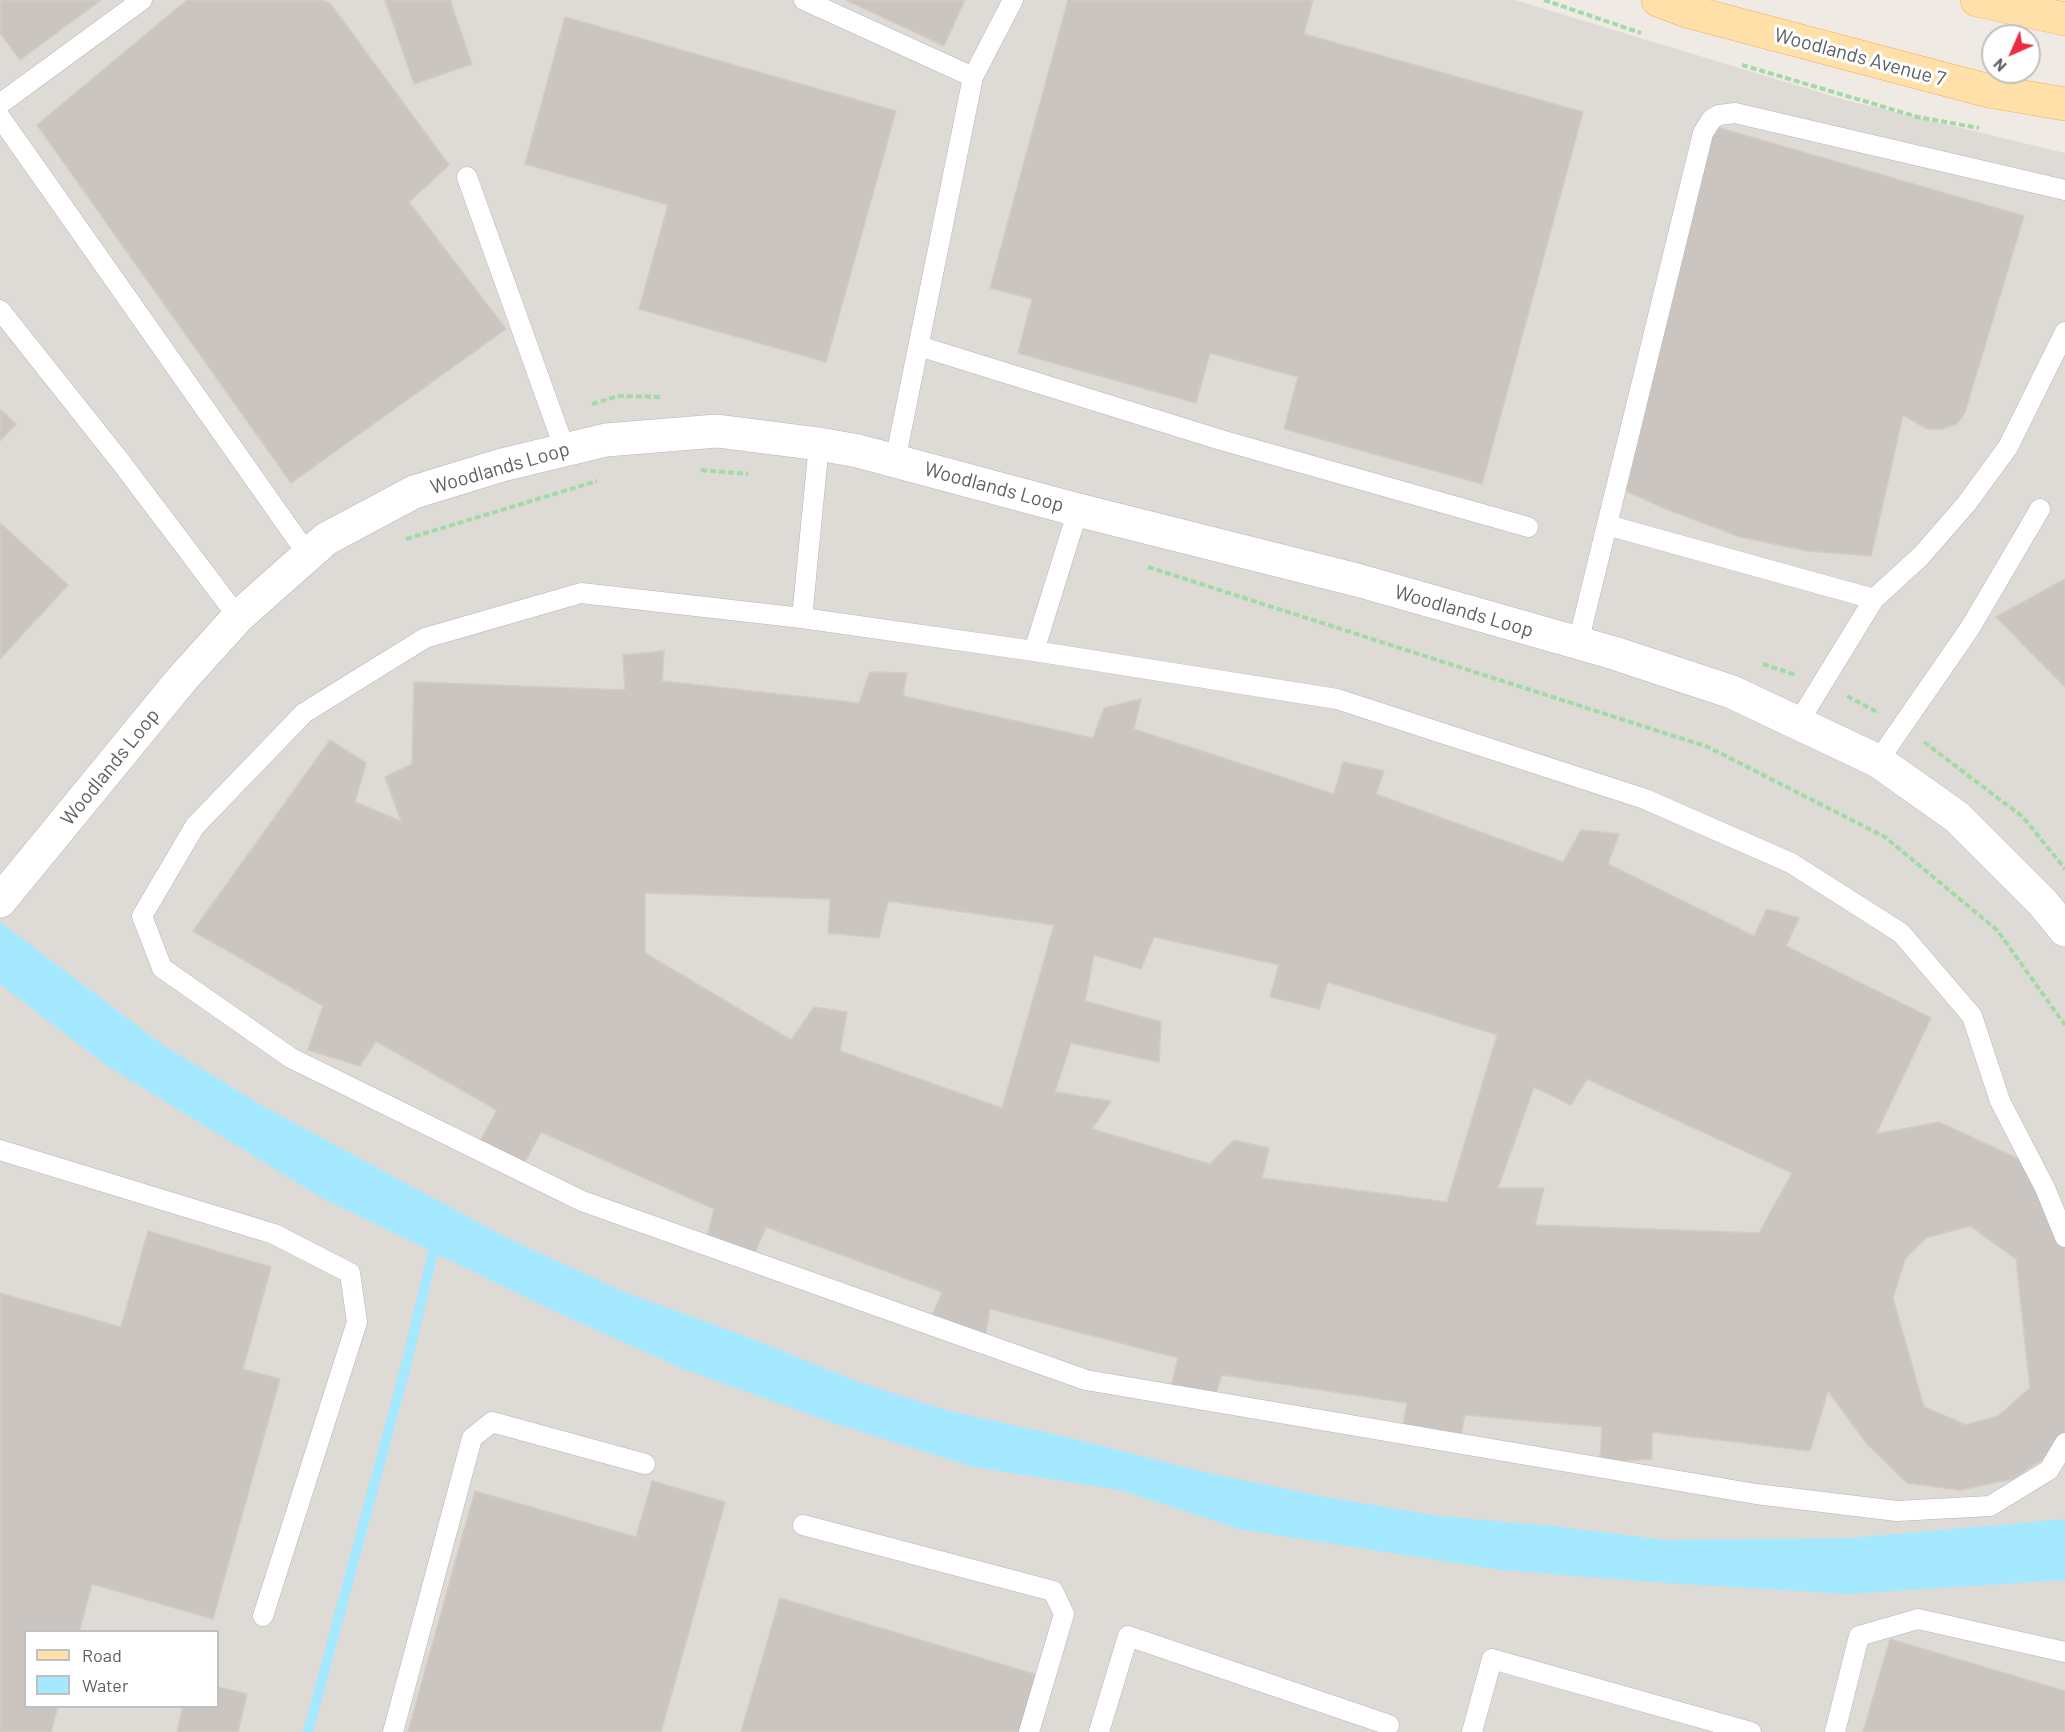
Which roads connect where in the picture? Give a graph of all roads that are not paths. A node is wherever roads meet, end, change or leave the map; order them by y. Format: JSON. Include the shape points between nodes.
{"nodes":[{"id":1,"x":142,"y":0,"type":"edge"},
{"id":2,"x":804,"y":0,"type":"edge"},
{"id":3,"x":1013,"y":0,"type":"edge"},
{"id":4,"x":1658,"y":0,"type":"edge"},
{"id":5,"x":1977,"y":0,"type":"edge"},
{"id":6,"x":2065,"y":19,"type":"edge"},
{"id":7,"x":973,"y":76,"type":"junction"},
{"id":8,"x":0,"y":104,"type":"edge"},
{"id":9,"x":2065,"y":104,"type":"edge"},
{"id":10,"x":0,"y":117,"type":"edge"},
{"id":11,"x":467,"y":177,"type":"dead end"},
{"id":12,"x":2065,"y":190,"type":"edge"},
{"id":13,"x":0,"y":310,"type":"edge"},
{"id":14,"x":2065,"y":332,"type":"edge"},
{"id":15,"x":919,"y":346,"type":"junction"},
{"id":16,"x":819,"y":444,"type":"junction"},
{"id":17,"x":565,"y":450,"type":"junction"},
{"id":18,"x":895,"y":461,"type":"junction"},
{"id":19,"x":2040,"y":509,"type":"dead end"},
{"id":20,"x":1078,"y":510,"type":"junction"},
{"id":21,"x":1606,"y":525,"type":"junction"},
{"id":22,"x":1528,"y":526,"type":"dead end"},
{"id":23,"x":308,"y":555,"type":"junction"},
{"id":24,"x":1874,"y":599,"type":"junction"},
{"id":25,"x":238,"y":617,"type":"junction"},
{"id":26,"x":802,"y":618,"type":"junction"},
{"id":27,"x":1578,"y":643,"type":"junction"},
{"id":28,"x":1034,"y":651,"type":"junction"},
{"id":29,"x":1798,"y":723,"type":"junction"},
{"id":30,"x":1878,"y":761,"type":"junction"},
{"id":31,"x":0,"y":901,"type":"edge"},
{"id":32,"x":2065,"y":930,"type":"edge"},
{"id":33,"x":0,"y":1150,"type":"edge"},
{"id":34,"x":2065,"y":1237,"type":"edge"},
{"id":35,"x":2065,"y":1443,"type":"edge"},
{"id":36,"x":645,"y":1464,"type":"dead end"},
{"id":37,"x":803,"y":1525,"type":"dead end"},
{"id":38,"x":263,"y":1616,"type":"dead end"},
{"id":39,"x":2065,"y":1652,"type":"edge"},
{"id":40,"x":1389,"y":1725,"type":"dead end"},
{"id":41,"x":393,"y":1732,"type":"edge"},
{"id":42,"x":1029,"y":1732,"type":"edge"},
{"id":43,"x":1099,"y":1732,"type":"edge"},
{"id":44,"x":1472,"y":1732,"type":"edge"},
{"id":45,"x":1751,"y":1732,"type":"edge"},
{"id":46,"x":1834,"y":1732,"type":"edge"}],
"edges":[{"from":1,"to":8,"type":"lane"},
{"from":2,"to":7,"type":"lane"},
{"from":3,"to":7,"type":"lane"},
{"from":4,"to":9,"type":"main road","name":"Woodlands Avenue 7","via":[[1989,91]]},
{"from":5,"to":6,"type":"main road"},
{"from":7,"to":15,"type":"lane"},
{"from":10,"to":23,"type":"lane"},
{"from":11,"to":17,"type":"lane"},
{"from":12,"to":21,"type":"lane","via":[[1735,113],[1712,119],[1703,133]]},
{"from":13,"to":25,"type":"lane"},
{"from":14,"to":24,"type":"lane","via":[[2008,447],[1921,556]]},
{"from":15,"to":18,"type":"lane"},
{"from":15,"to":22,"type":"lane","via":[[1221,440]]},
{"from":16,"to":17,"type":"street","name":"Woodlands Loop","via":[[717,431],[606,440]]},
{"from":16,"to":18,"type":"street","name":"Woodlands Loop"},
{"from":16,"to":26,"type":"lane"},
{"from":17,"to":23,"type":"street","name":"Woodlands Loop","via":[[414,492],[326,539]]},
{"from":18,"to":20,"type":"street","name":"Woodlands Loop"},
{"from":19,"to":30,"type":"lane","via":[[1970,628]]},
{"from":20,"to":27,"type":"street","name":"Woodlands Loop","via":[[1357,580]]},
{"from":20,"to":28,"type":"lane"},
{"from":21,"to":24,"type":"lane"},
{"from":21,"to":27,"type":"lane"},
{"from":23,"to":25,"type":"street","name":"Woodlands Loop"},
{"from":24,"to":29,"type":"lane"},
{"from":25,"to":31,"type":"street","name":"Woodlands Loop","via":[[182,679]]},
{"from":26,"to":28,"type":"lane"},
{"from":26,"to":35,"type":"lane","via":[[581,593],[425,638],[304,713],[195,826],[142,916],[162,968],[291,1058],[582,1201],[1086,1380],[1756,1494],[1897,1510],[1990,1506],[2049,1470]]},
{"from":27,"to":29,"type":"street","name":"Woodlands Loop","via":[[1732,692]]},
{"from":28,"to":34,"type":"lane","via":[[1337,699],[1645,799],[1791,863],[1901,933],[1972,1016],[2000,1101],[2045,1188]]},
{"from":29,"to":30,"type":"street","name":"Woodlands Loop"},
{"from":30,"to":32,"type":"street","name":"Woodlands Loop","via":[[1957,817]]},
{"from":33,"to":38,"type":"lane","via":[[273,1234],[350,1274],[357,1322]]},
{"from":36,"to":41,"type":"lane","via":[[492,1422],[472,1438]]},
{"from":37,"to":42,"type":"lane","via":[[1053,1591],[1064,1614]]},
{"from":39,"to":46,"type":"lane","via":[[1918,1619],[1859,1636]]},
{"from":40,"to":43,"type":"lane","via":[[1128,1636]]},
{"from":44,"to":45,"type":"lane","via":[[1492,1659]]}]}
